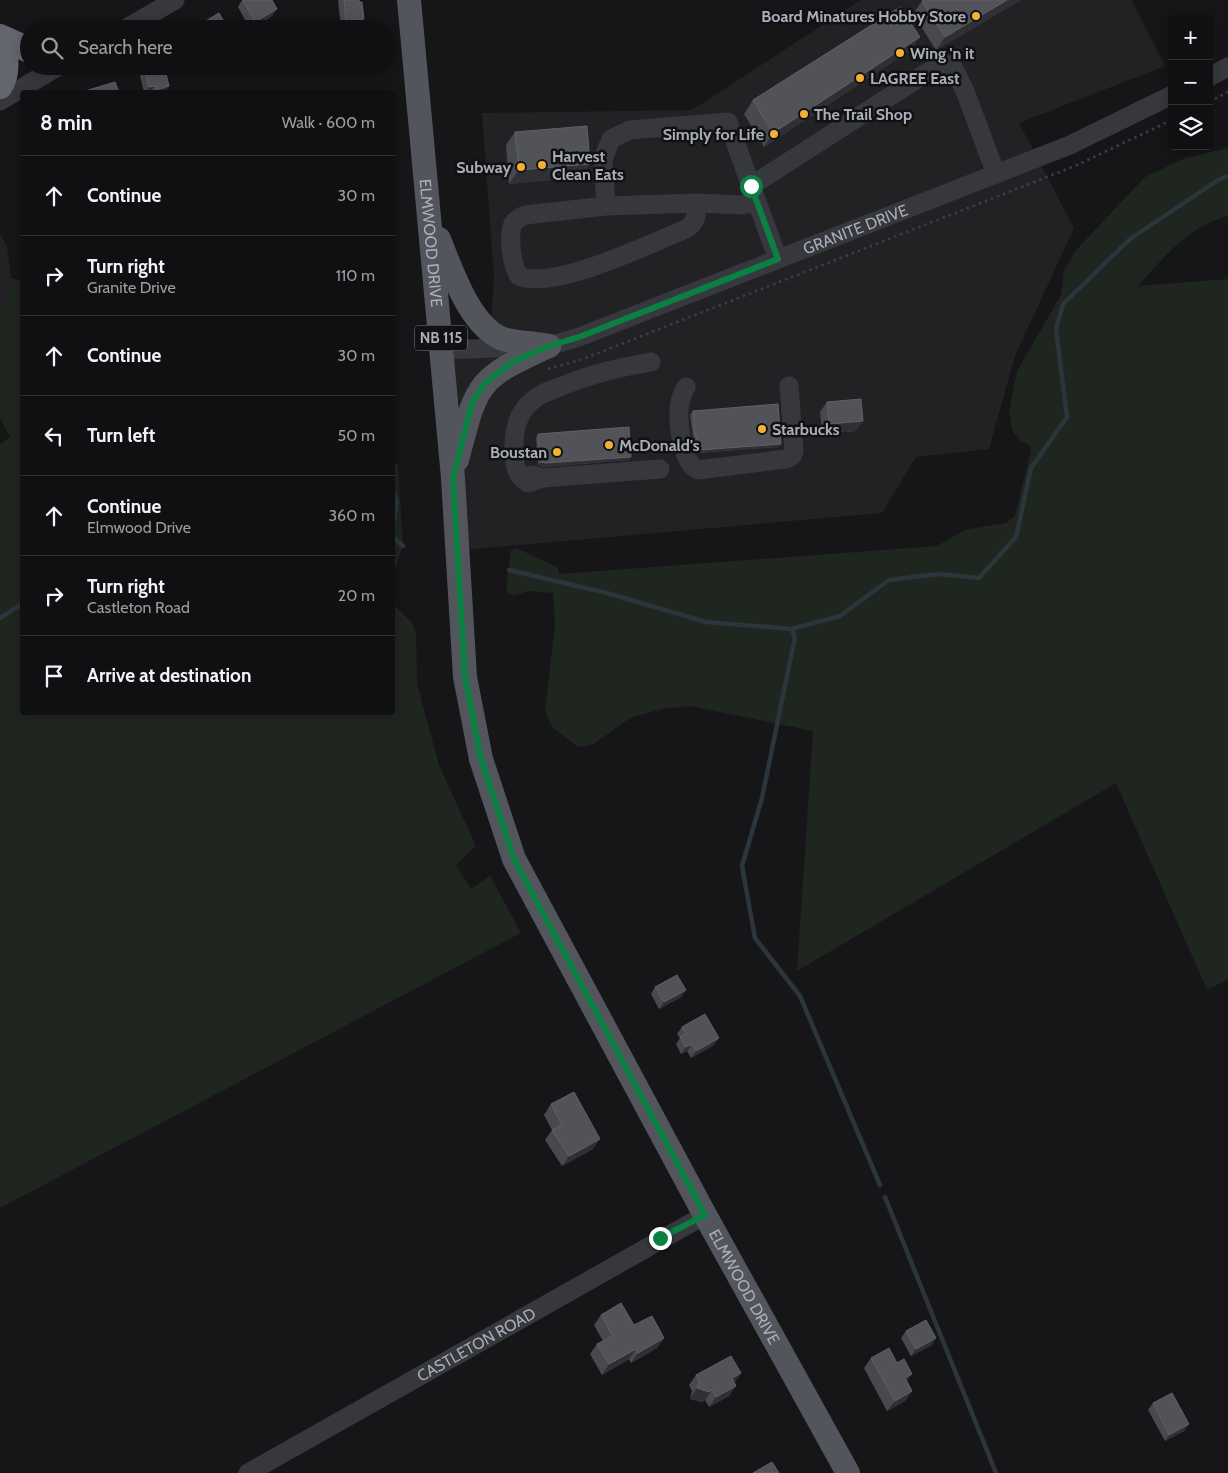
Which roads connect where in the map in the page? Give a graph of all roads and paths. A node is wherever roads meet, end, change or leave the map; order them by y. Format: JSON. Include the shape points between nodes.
{"nodes":[{"id":1,"x":175,"y":0,"type":"edge"},
{"id":2,"x":409,"y":0,"type":"edge"},
{"id":3,"x":141,"y":20,"type":"edge"},
{"id":4,"x":1,"y":38,"type":"edge"},
{"id":5,"x":20,"y":46,"type":"edge"},
{"id":6,"x":1228,"y":67,"type":"edge"},
{"id":7,"x":1213,"y":74,"type":"edge"},
{"id":8,"x":43,"y":75,"type":"edge"},
{"id":9,"x":0,"y":86,"type":"edge"},
{"id":10,"x":1228,"y":92,"type":"edge"},
{"id":11,"x":1168,"y":97,"type":"edge"},
{"id":12,"x":0,"y":100,"type":"edge"},
{"id":13,"x":1213,"y":100,"type":"edge"},
{"id":14,"x":1168,"y":122,"type":"edge"},
{"id":15,"x":996,"y":174,"type":"junction"},
{"id":16,"x":754,"y":194,"type":"junction"},
{"id":17,"x":696,"y":203,"type":"junction"},
{"id":18,"x":606,"y":206,"type":"junction"},
{"id":19,"x":431,"y":221,"type":"junction"},
{"id":20,"x":778,"y":259,"type":"junction"},
{"id":21,"x":549,"y":346,"type":"junction"},
{"id":22,"x":442,"y":350,"type":"junction"},
{"id":23,"x":651,"y":362,"type":"dead end"},
{"id":24,"x":545,"y":370,"type":"dead end"},
{"id":25,"x":789,"y":386,"type":"dead end"},
{"id":26,"x":686,"y":387,"type":"dead end"},
{"id":27,"x":660,"y":469,"type":"dead end"},
{"id":28,"x":453,"y":478,"type":"junction"},
{"id":29,"x":705,"y":1215,"type":"junction"},
{"id":30,"x":248,"y":1473,"type":"edge"},
{"id":31,"x":848,"y":1473,"type":"edge"}],
"edges":[{"from":1,"to":3,"type":"street"},
{"from":2,"to":19,"type":"main road","name":"ELMWOOD DRIVE","number":"NB 115"},
{"from":4,"to":5,"type":"highway"},
{"from":4,"to":9,"type":"highway","via":[[6,56]]},
{"from":6,"to":7,"type":"street"},
{"from":8,"to":12,"type":"street"},
{"from":10,"to":13,"type":"path"},
{"from":11,"to":15,"type":"street","name":"GRANITE DRIVE","via":[[1086,138]]},
{"from":14,"to":24,"type":"path","via":[[1076,166]]},
{"from":15,"to":16,"type":"street","via":[[965,91],[952,65],[942,64]]},
{"from":15,"to":20,"type":"street","name":"GRANITE DRIVE"},
{"from":16,"to":17,"type":"street","via":[[742,205]]},
{"from":16,"to":18,"type":"street","via":[[728,122],[630,130],[611,139],[603,159]]},
{"from":16,"to":20,"type":"street"},
{"from":17,"to":18,"type":"street"},
{"from":17,"to":18,"type":"street","via":[[696,218],[686,229],[581,270],[536,279],[519,276],[515,270],[512,233],[518,217]]},
{"from":19,"to":21,"type":"main road","via":[[460,290],[480,322],[503,339]]},
{"from":19,"to":22,"type":"main road","name":"ELMWOOD DRIVE","number":"NB 115"},
{"from":20,"to":21,"type":"street","name":"GRANITE DRIVE"},
{"from":21,"to":22,"type":"street","name":"GRANITE DRIVE"},
{"from":21,"to":28,"type":"main road","via":[[512,362],[482,386],[472,403]]},
{"from":22,"to":28,"type":"main road","name":"ELMWOOD DRIVE","number":"NB 115"},
{"from":23,"to":27,"type":"street","via":[[598,372],[532,400],[518,419],[514,444],[533,475],[543,478]]},
{"from":25,"to":26,"type":"street","via":[[792,456],[698,470],[688,462],[683,449],[680,402]]},
{"from":28,"to":29,"type":"main road","name":"ELMWOOD DRIVE","number":"NB 115","via":[[465,677],[481,759],[514,859]]},
{"from":29,"to":30,"type":"street","name":"CASTLETON ROAD"},
{"from":29,"to":31,"type":"main road","name":"ELMWOOD DRIVE","number":"NB 115"}]}
